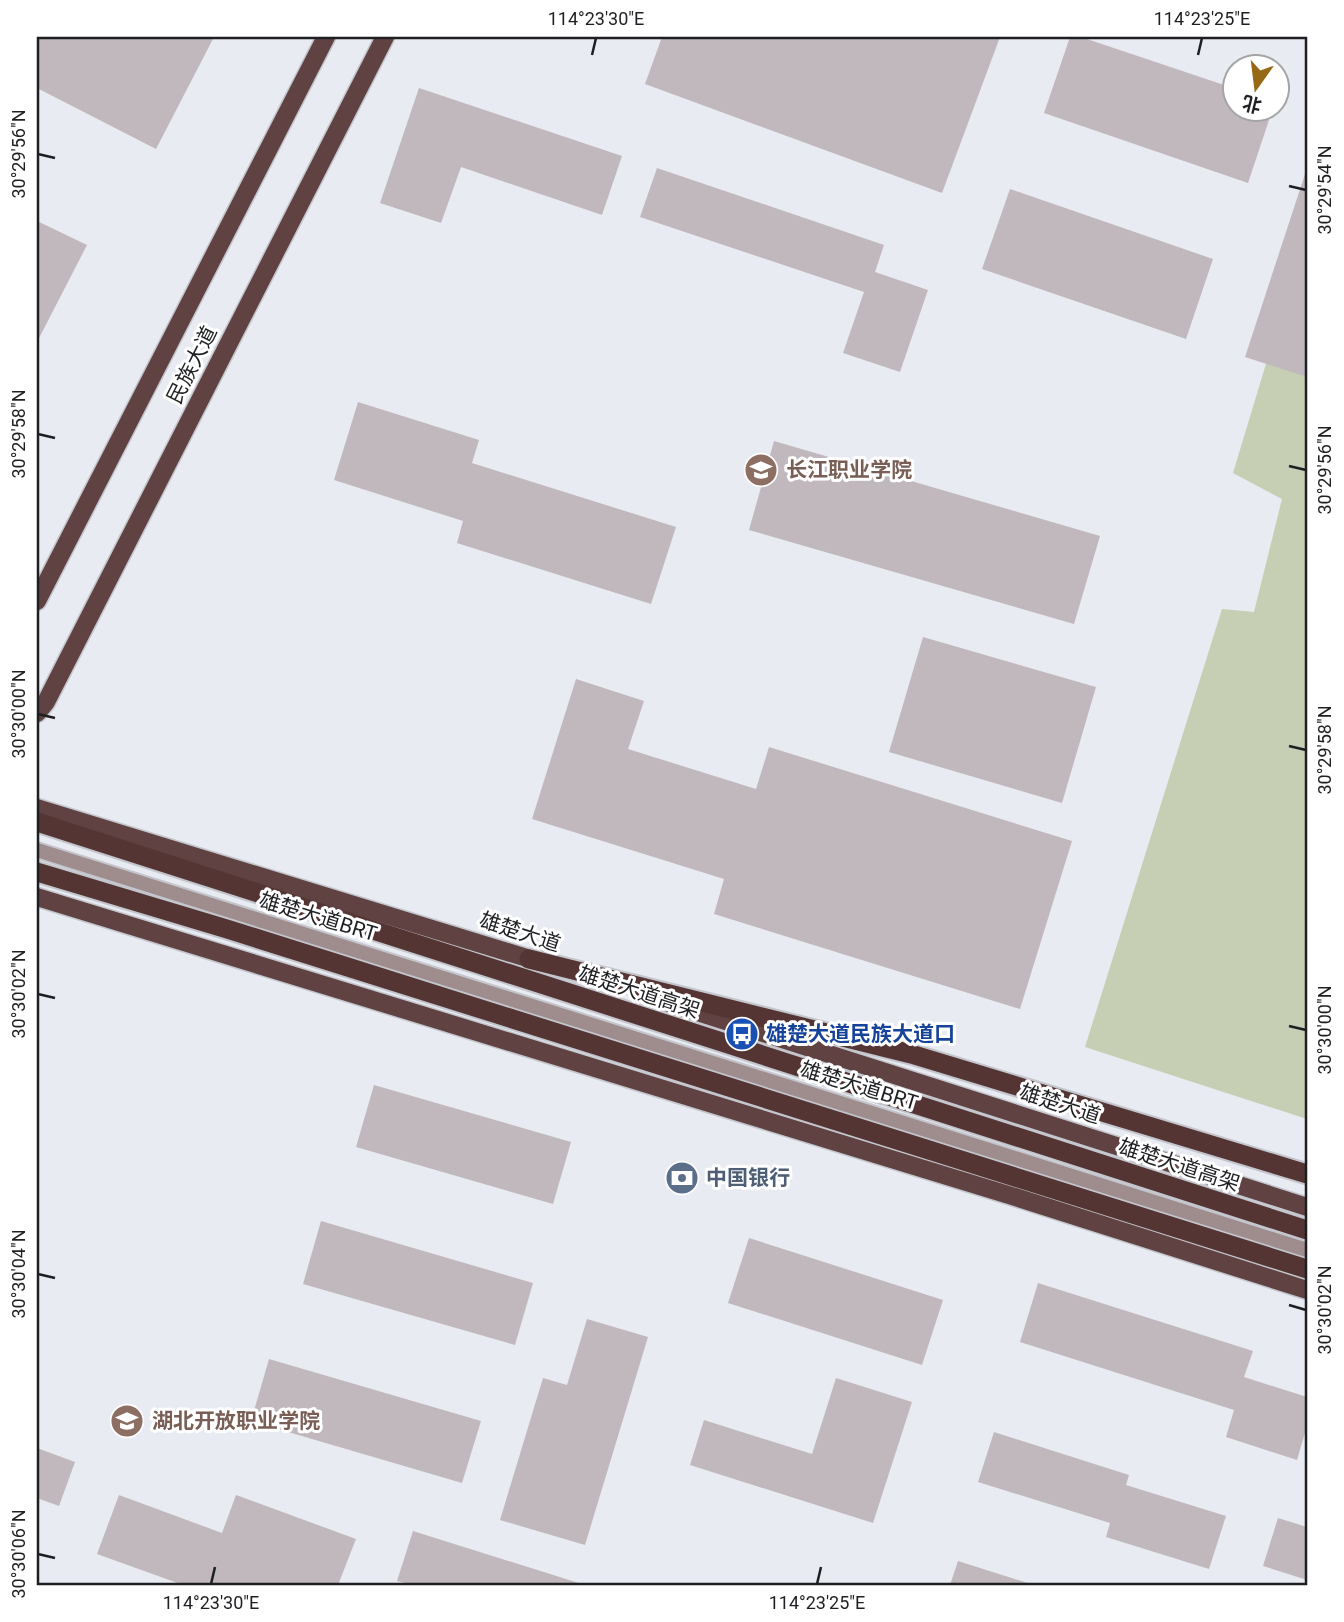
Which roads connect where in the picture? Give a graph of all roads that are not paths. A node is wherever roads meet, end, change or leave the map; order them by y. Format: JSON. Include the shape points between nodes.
{"nodes":[{"id":1,"x":326,"y":37,"type":"edge"},
{"id":2,"x":385,"y":37,"type":"edge"},
{"id":3,"x":37,"y":601,"type":"edge"},
{"id":4,"x":37,"y":713,"type":"edge"},
{"id":5,"x":37,"y":808,"type":"edge"},
{"id":6,"x":37,"y":822,"type":"edge"},
{"id":7,"x":37,"y":850,"type":"edge"},
{"id":8,"x":37,"y":872,"type":"edge"},
{"id":9,"x":37,"y":897,"type":"edge"},
{"id":10,"x":529,"y":959,"type":"junction"},
{"id":11,"x":1307,"y":1174,"type":"edge"},
{"id":12,"x":1307,"y":1207,"type":"edge"},
{"id":13,"x":1307,"y":1230,"type":"edge"},
{"id":14,"x":1307,"y":1250,"type":"edge"},
{"id":15,"x":1307,"y":1269,"type":"edge"},
{"id":16,"x":1307,"y":1290,"type":"edge"}],
"edges":[{"from":1,"to":3,"type":"main road","name":"民族大道"},
{"from":2,"to":4,"type":"main road","name":"民族大道"},
{"from":5,"to":10,"type":"main road","name":"雄楚大道"},
{"from":6,"to":13,"type":"highway","name":"雄楚大道高架"},
{"from":7,"to":14,"type":"lane","name":"雄楚大道BRT"},
{"from":8,"to":15,"type":"highway"},
{"from":9,"to":16,"type":"main road"},
{"from":10,"to":11,"type":"highway","via":[[911,1054]]},
{"from":10,"to":12,"type":"main road","name":"雄楚大道"}]}
